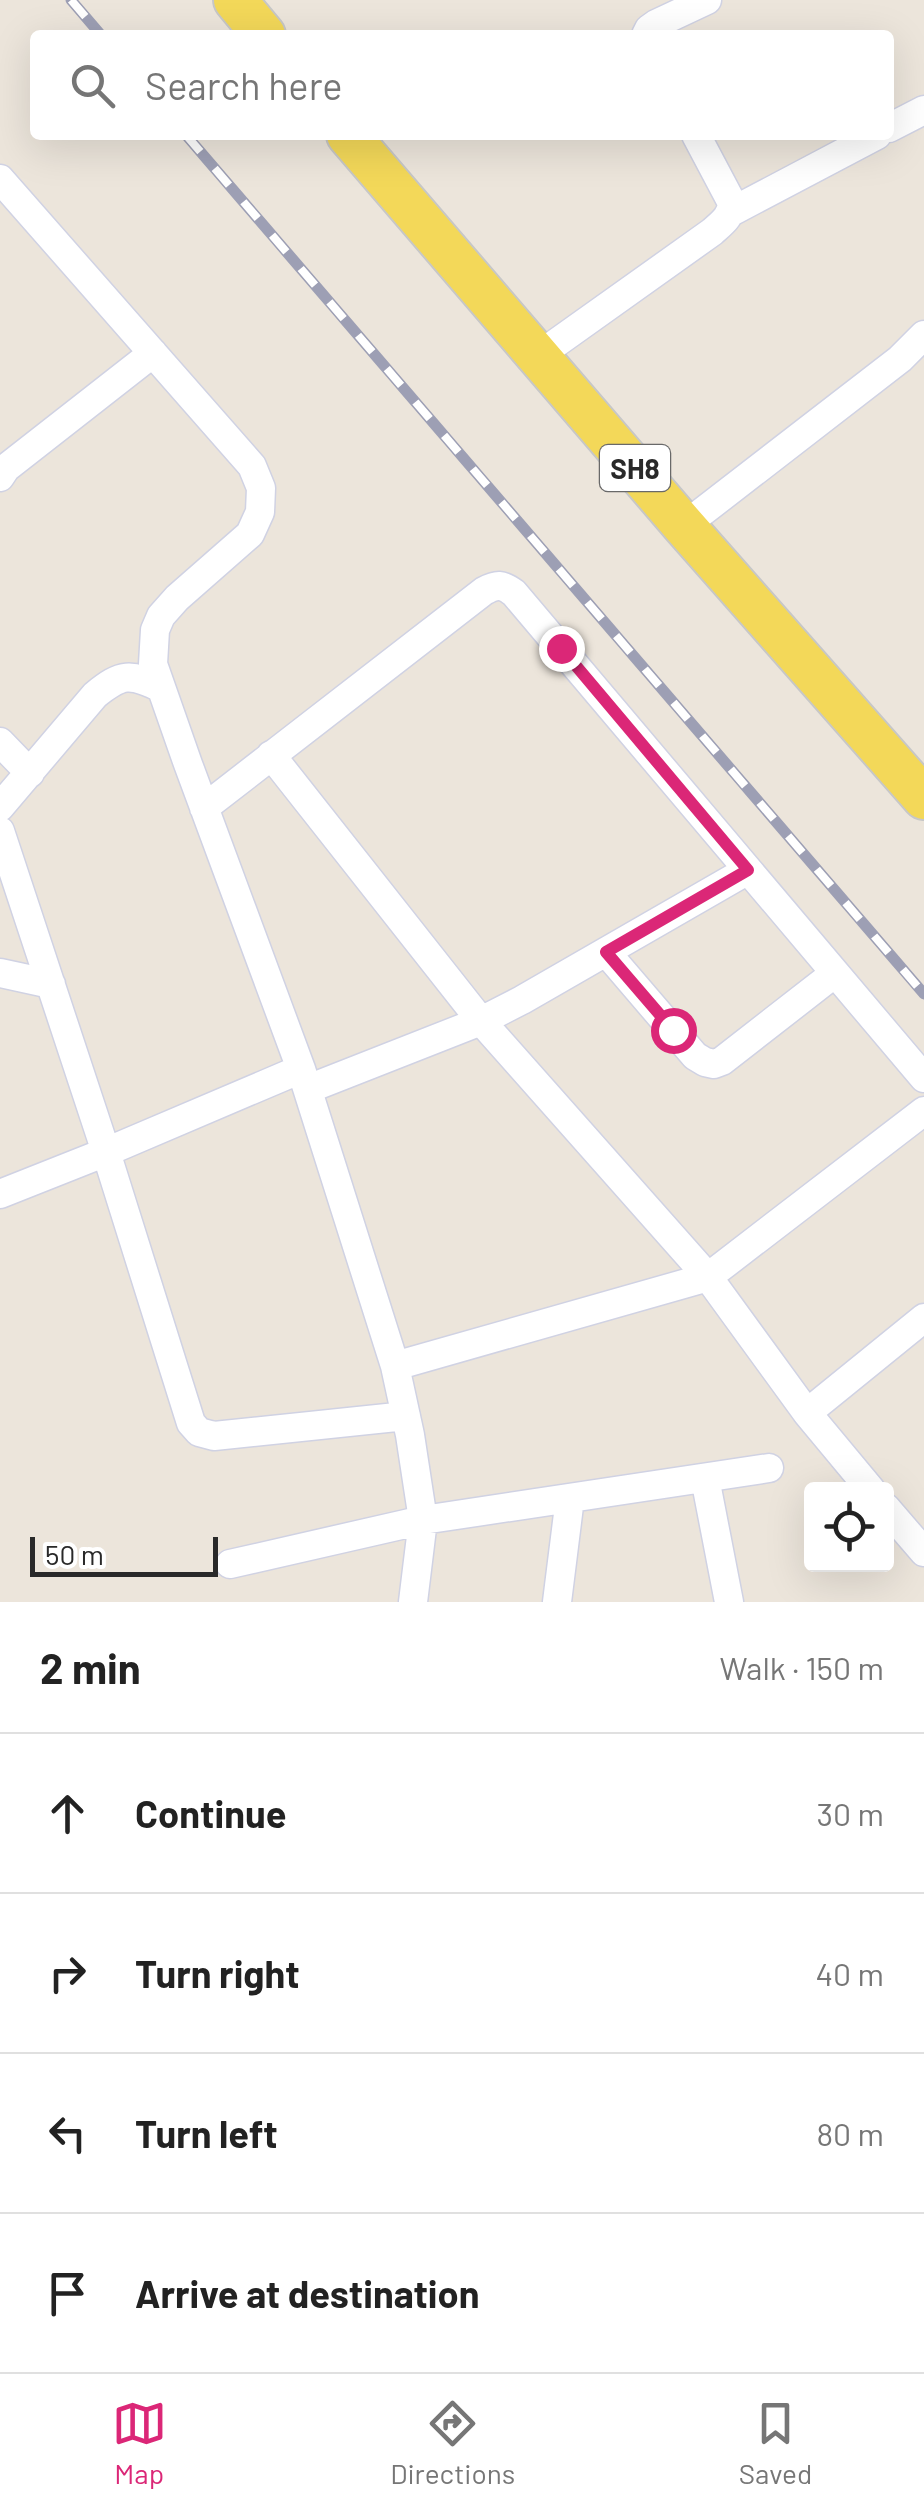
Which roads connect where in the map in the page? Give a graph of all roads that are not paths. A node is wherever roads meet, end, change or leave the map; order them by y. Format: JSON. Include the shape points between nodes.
{"nodes":[{"id":1,"x":236,"y":0,"type":"edge"},
{"id":2,"x":707,"y":0,"type":"edge"},
{"id":3,"x":260,"y":30,"type":"edge"},
{"id":4,"x":648,"y":30,"type":"edge"},
{"id":5,"x":924,"y":110,"type":"edge"},
{"id":6,"x":894,"y":125,"type":"edge"},
{"id":7,"x":352,"y":140,"type":"edge"},
{"id":8,"x":699,"y":140,"type":"edge"},
{"id":9,"x":867,"y":140,"type":"edge"},
{"id":10,"x":0,"y":179,"type":"edge"},
{"id":11,"x":731,"y":212,"type":"junction"},
{"id":12,"x":924,"y":335,"type":"edge"},
{"id":13,"x":153,"y":353,"type":"junction"},
{"id":14,"x":538,"y":356,"type":"junction"},
{"id":15,"x":2,"y":469,"type":"edge"},
{"id":16,"x":684,"y":526,"type":"junction"},
{"id":17,"x":161,"y":688,"type":"junction"},
{"id":18,"x":0,"y":742,"type":"edge"},
{"id":19,"x":272,"y":756,"type":"junction"},
{"id":20,"x":30,"y":773,"type":"junction"},
{"id":21,"x":924,"y":798,"type":"edge"},
{"id":22,"x":0,"y":807,"type":"edge"},
{"id":23,"x":204,"y":808,"type":"junction"},
{"id":24,"x":0,"y":831,"type":"edge"},
{"id":25,"x":748,"y":870,"type":"junction"},
{"id":26,"x":606,"y":952,"type":"junction"},
{"id":27,"x":0,"y":973,"type":"edge"},
{"id":28,"x":835,"y":973,"type":"junction"},
{"id":29,"x":51,"y":984,"type":"junction"},
{"id":30,"x":481,"y":1021,"type":"junction"},
{"id":31,"x":924,"y":1078,"type":"edge"},
{"id":32,"x":305,"y":1079,"type":"junction"},
{"id":33,"x":924,"y":1111,"type":"edge"},
{"id":34,"x":106,"y":1152,"type":"junction"},
{"id":35,"x":0,"y":1194,"type":"edge"},
{"id":36,"x":708,"y":1277,"type":"junction"},
{"id":37,"x":924,"y":1318,"type":"edge"},
{"id":38,"x":395,"y":1366,"type":"junction"},
{"id":39,"x":807,"y":1413,"type":"junction"},
{"id":40,"x":406,"y":1416,"type":"junction"},
{"id":41,"x":769,"y":1468,"type":"dead end"},
{"id":42,"x":705,"y":1478,"type":"junction"},
{"id":43,"x":864,"y":1482,"type":"edge"},
{"id":44,"x":570,"y":1498,"type":"junction"},
{"id":45,"x":894,"y":1517,"type":"edge"},
{"id":46,"x":423,"y":1520,"type":"junction"},
{"id":47,"x":924,"y":1552,"type":"edge"},
{"id":48,"x":230,"y":1564,"type":"dead end"},
{"id":49,"x":413,"y":1602,"type":"edge"},
{"id":50,"x":557,"y":1602,"type":"edge"},
{"id":51,"x":729,"y":1602,"type":"edge"}],
"edges":[{"from":1,"to":3,"type":"main road"},
{"from":2,"to":4,"type":"street"},
{"from":5,"to":6,"type":"street"},
{"from":7,"to":14,"type":"main road","number":"SH8"},
{"from":8,"to":11,"type":"street","via":[[728,193]]},
{"from":9,"to":11,"type":"street"},
{"from":10,"to":13,"type":"street"},
{"from":11,"to":14,"type":"street"},
{"from":12,"to":16,"type":"street"},
{"from":13,"to":15,"type":"street"},
{"from":13,"to":17,"type":"street","via":[[252,466],[261,488],[250,534],[177,598],[154,630],[153,664]]},
{"from":14,"to":16,"type":"main road","number":"SH8"},
{"from":16,"to":21,"type":"main road","number":"SH8"},
{"from":17,"to":20,"type":"street","via":[[140,678],[112,682]]},
{"from":17,"to":23,"type":"street"},
{"from":18,"to":20,"type":"street"},
{"from":19,"to":23,"type":"street"},
{"from":19,"to":25,"type":"street","via":[[484,591],[504,586]]},
{"from":19,"to":30,"type":"street"},
{"from":20,"to":22,"type":"street"},
{"from":23,"to":32,"type":"street"},
{"from":24,"to":29,"type":"street"},
{"from":25,"to":26,"type":"street"},
{"from":25,"to":28,"type":"street"},
{"from":26,"to":28,"type":"street","via":[[696,1056],[714,1064]]},
{"from":26,"to":30,"type":"street"},
{"from":27,"to":29,"type":"street"},
{"from":28,"to":31,"type":"street"},
{"from":29,"to":34,"type":"street"},
{"from":30,"to":32,"type":"street"},
{"from":30,"to":36,"type":"street"},
{"from":32,"to":34,"type":"street"},
{"from":32,"to":38,"type":"street"},
{"from":33,"to":36,"type":"street"},
{"from":34,"to":35,"type":"street"},
{"from":34,"to":40,"type":"street","via":[[198,1432],[214,1436]]},
{"from":36,"to":38,"type":"street"},
{"from":36,"to":39,"type":"street"},
{"from":37,"to":39,"type":"street"},
{"from":38,"to":40,"type":"street"},
{"from":39,"to":43,"type":"street"},
{"from":40,"to":46,"type":"street"},
{"from":41,"to":42,"type":"street"},
{"from":42,"to":44,"type":"street"},
{"from":42,"to":51,"type":"street"},
{"from":44,"to":46,"type":"street"},
{"from":44,"to":50,"type":"street"},
{"from":45,"to":47,"type":"street"},
{"from":46,"to":48,"type":"street"},
{"from":46,"to":49,"type":"street"}]}
